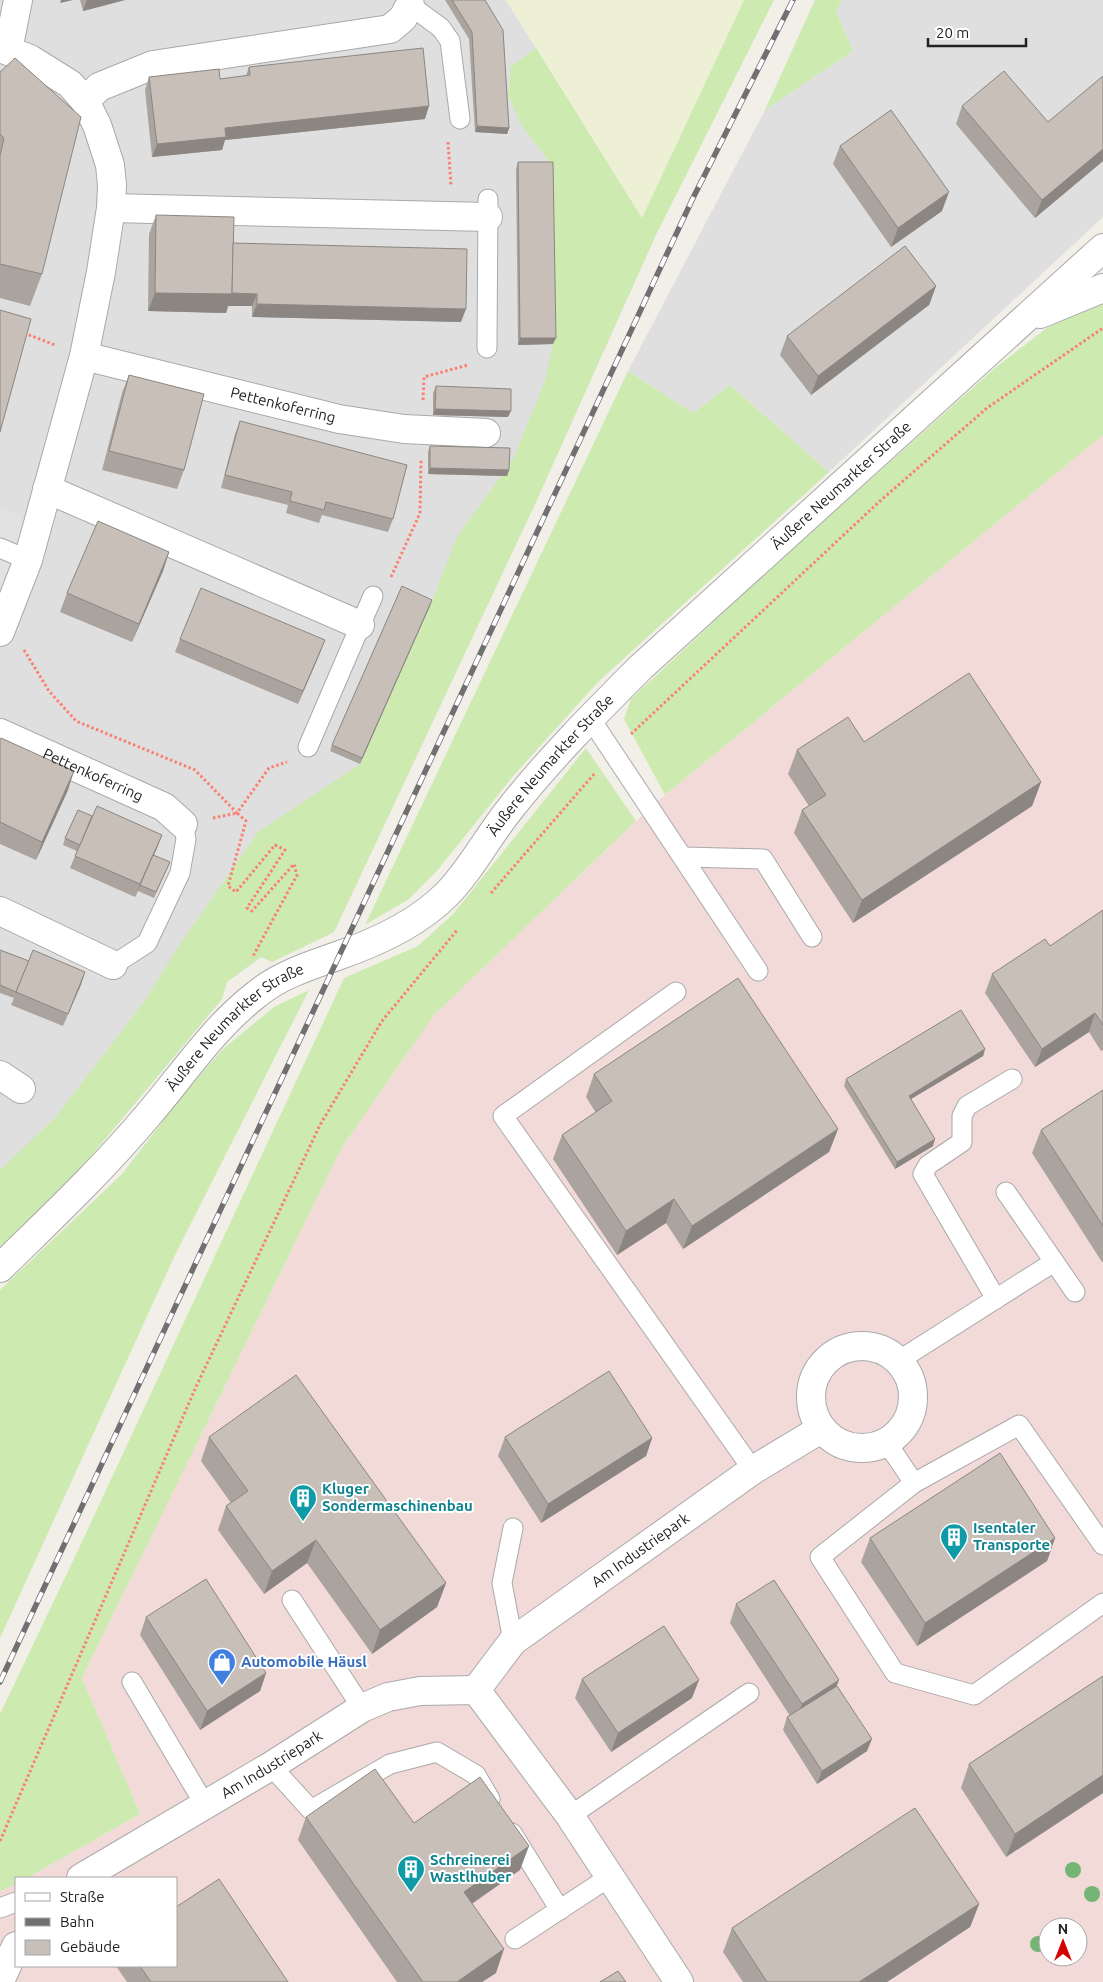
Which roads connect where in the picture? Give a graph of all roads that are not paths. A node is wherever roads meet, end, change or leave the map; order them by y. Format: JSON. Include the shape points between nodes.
{"nodes":[{"id":1,"x":18,"y":0,"type":"edge"},
{"id":2,"x":409,"y":3,"type":"edge"},
{"id":3,"x":4,"y":49,"type":"edge"},
{"id":4,"x":85,"y":101,"type":"junction"},
{"id":5,"x":460,"y":119,"type":"road end"},
{"id":6,"x":111,"y":208,"type":"junction"},
{"id":7,"x":488,"y":208,"type":"joint"},
{"id":8,"x":1103,"y":248,"type":"edge"},
{"id":9,"x":1103,"y":288,"type":"edge"},
{"id":10,"x":1020,"y":323,"type":"junction"},
{"id":11,"x":487,"y":348,"type":"dead end"},
{"id":12,"x":84,"y":356,"type":"junction"},
{"id":13,"x":486,"y":433,"type":"dead end"},
{"id":14,"x":47,"y":489,"type":"junction"},
{"id":15,"x":0,"y":548,"type":"edge"},
{"id":16,"x":28,"y":560,"type":"junction"},
{"id":17,"x":373,"y":596,"type":"dead end"},
{"id":18,"x":360,"y":625,"type":"junction"},
{"id":19,"x":0,"y":631,"type":"edge"},
{"id":20,"x":590,"y":718,"type":"junction"},
{"id":21,"x":0,"y":733,"type":"edge"},
{"id":22,"x":308,"y":747,"type":"road end"},
{"id":23,"x":183,"y":824,"type":"joint"},
{"id":24,"x":684,"y":857,"type":"junction"},
{"id":25,"x":0,"y":911,"type":"edge"},
{"id":26,"x":812,"y":937,"type":"dead end"},
{"id":27,"x":114,"y":965,"type":"joint"},
{"id":28,"x":758,"y":971,"type":"dead end"},
{"id":29,"x":676,"y":992,"type":"dead end"},
{"id":30,"x":1012,"y":1079,"type":"dead end"},
{"id":31,"x":1006,"y":1192,"type":"dead end"},
{"id":32,"x":1054,"y":1262,"type":"junction"},
{"id":33,"x":0,"y":1268,"type":"edge"},
{"id":34,"x":1076,"y":1292,"type":"dead end"},
{"id":35,"x":996,"y":1299,"type":"junction"},
{"id":36,"x":898,"y":1361,"type":"junction"},
{"id":37,"x":821,"y":1429,"type":"junction"},
{"id":38,"x":887,"y":1443,"type":"junction"},
{"id":39,"x":753,"y":1470,"type":"junction"},
{"id":40,"x":914,"y":1483,"type":"junction"},
{"id":41,"x":514,"y":1528,"type":"dead end"},
{"id":42,"x":1103,"y":1545,"type":"edge"},
{"id":43,"x":292,"y":1600,"type":"dead end"},
{"id":44,"x":1103,"y":1602,"type":"edge"},
{"id":45,"x":514,"y":1641,"type":"junction"},
{"id":46,"x":132,"y":1682,"type":"dead end"},
{"id":47,"x":476,"y":1690,"type":"junction"},
{"id":48,"x":749,"y":1693,"type":"dead end"},
{"id":49,"x":362,"y":1708,"type":"junction"},
{"id":50,"x":271,"y":1766,"type":"junction"},
{"id":51,"x":205,"y":1805,"type":"junction"},
{"id":52,"x":570,"y":1816,"type":"junction"},
{"id":53,"x":83,"y":1877,"type":"edge"},
{"id":54,"x":608,"y":1878,"type":"junction"},
{"id":55,"x":15,"y":1902,"type":"edge"},
{"id":56,"x":0,"y":1908,"type":"edge"},
{"id":57,"x":560,"y":1910,"type":"junction"},
{"id":58,"x":515,"y":1939,"type":"dead end"},
{"id":59,"x":15,"y":1948,"type":"edge"},
{"id":60,"x":0,"y":1981,"type":"edge"},
{"id":61,"x":680,"y":1982,"type":"edge"}],
"edges":[{"from":1,"to":3,"type":"street"},
{"from":2,"to":4,"type":"street","via":[[403,18],[390,29],[153,65],[99,87]]},
{"from":2,"to":5,"type":"lane","via":[[441,28],[450,41]]},
{"from":3,"to":4,"type":"street","via":[[30,59],[70,84]]},
{"from":4,"to":6,"type":"street","via":[[110,164]]},
{"from":6,"to":7,"type":"street","via":[[453,216]]},
{"from":6,"to":12,"type":"street"},
{"from":7,"to":11,"type":"lane"},
{"from":8,"to":10,"type":"street","name":"Äußere Neumarkter Straße"},
{"from":9,"to":10,"type":"street"},
{"from":10,"to":20,"type":"street","name":"Äußere Neumarkter Straße","via":[[640,666]]},
{"from":12,"to":13,"type":"street","name":"Pettenkoferring","via":[[339,419],[404,429]]},
{"from":12,"to":14,"type":"street"},
{"from":14,"to":16,"type":"street"},
{"from":14,"to":18,"type":"street"},
{"from":15,"to":16,"type":"lane"},
{"from":16,"to":19,"type":"street"},
{"from":17,"to":18,"type":"lane"},
{"from":18,"to":22,"type":"lane"},
{"from":20,"to":24,"type":"lane"},
{"from":20,"to":33,"type":"street","name":"Äußere Neumarkter Straße","via":[[511,808],[446,895],[398,930],[294,972],[254,995],[195,1054],[150,1113],[96,1175]]},
{"from":21,"to":23,"type":"street","name":"Pettenkoferring","via":[[164,807]]},
{"from":23,"to":27,"type":"lane","via":[[186,839],[180,873],[151,934],[146,943]]},
{"from":24,"to":26,"type":"lane","via":[[763,859]]},
{"from":24,"to":28,"type":"lane"},
{"from":25,"to":27,"type":"street"},
{"from":29,"to":39,"type":"lane","via":[[502,1116]]},
{"from":30,"to":35,"type":"lane","via":[[967,1106],[962,1116],[962,1142],[928,1165],[923,1174]]},
{"from":31,"to":32,"type":"lane"},
{"from":32,"to":34,"type":"lane"},
{"from":32,"to":35,"type":"lane"},
{"from":35,"to":36,"type":"lane"},
{"from":36,"to":37,"type":"street","via":[[886,1352],[856,1346],[828,1359],[817,1371],[810,1400],[813,1416]]},
{"from":36,"to":38,"type":"street","via":[[909,1377],[913,1395],[911,1414]]},
{"from":37,"to":38,"type":"street","via":[[834,1441],[851,1448],[870,1448]]},
{"from":37,"to":39,"type":"street","name":"Am Industriepark"},
{"from":38,"to":40,"type":"lane"},
{"from":39,"to":45,"type":"street","name":"Am Industriepark"},
{"from":40,"to":42,"type":"lane","via":[[1019,1425]]},
{"from":40,"to":44,"type":"lane","via":[[820,1557],[895,1673],[974,1695]]},
{"from":41,"to":45,"type":"lane","via":[[502,1583]]},
{"from":43,"to":49,"type":"lane"},
{"from":45,"to":47,"type":"street","name":"Am Industriepark"},
{"from":46,"to":51,"type":"lane"},
{"from":47,"to":49,"type":"street","name":"Am Industriepark","via":[[420,1691],[388,1697]]},
{"from":47,"to":52,"type":"street"},
{"from":48,"to":52,"type":"lane"},
{"from":49,"to":50,"type":"street","name":"Am Industriepark"},
{"from":50,"to":51,"type":"street","name":"Am Industriepark"},
{"from":50,"to":57,"type":"lane","via":[[312,1810],[390,1764],[437,1752],[476,1775]]},
{"from":51,"to":53,"type":"street","name":"Am Industriepark"},
{"from":52,"to":54,"type":"street"},
{"from":54,"to":57,"type":"lane"},
{"from":54,"to":61,"type":"street"},
{"from":55,"to":56,"type":"lane"},
{"from":57,"to":58,"type":"lane"},
{"from":59,"to":60,"type":"street"}]}
